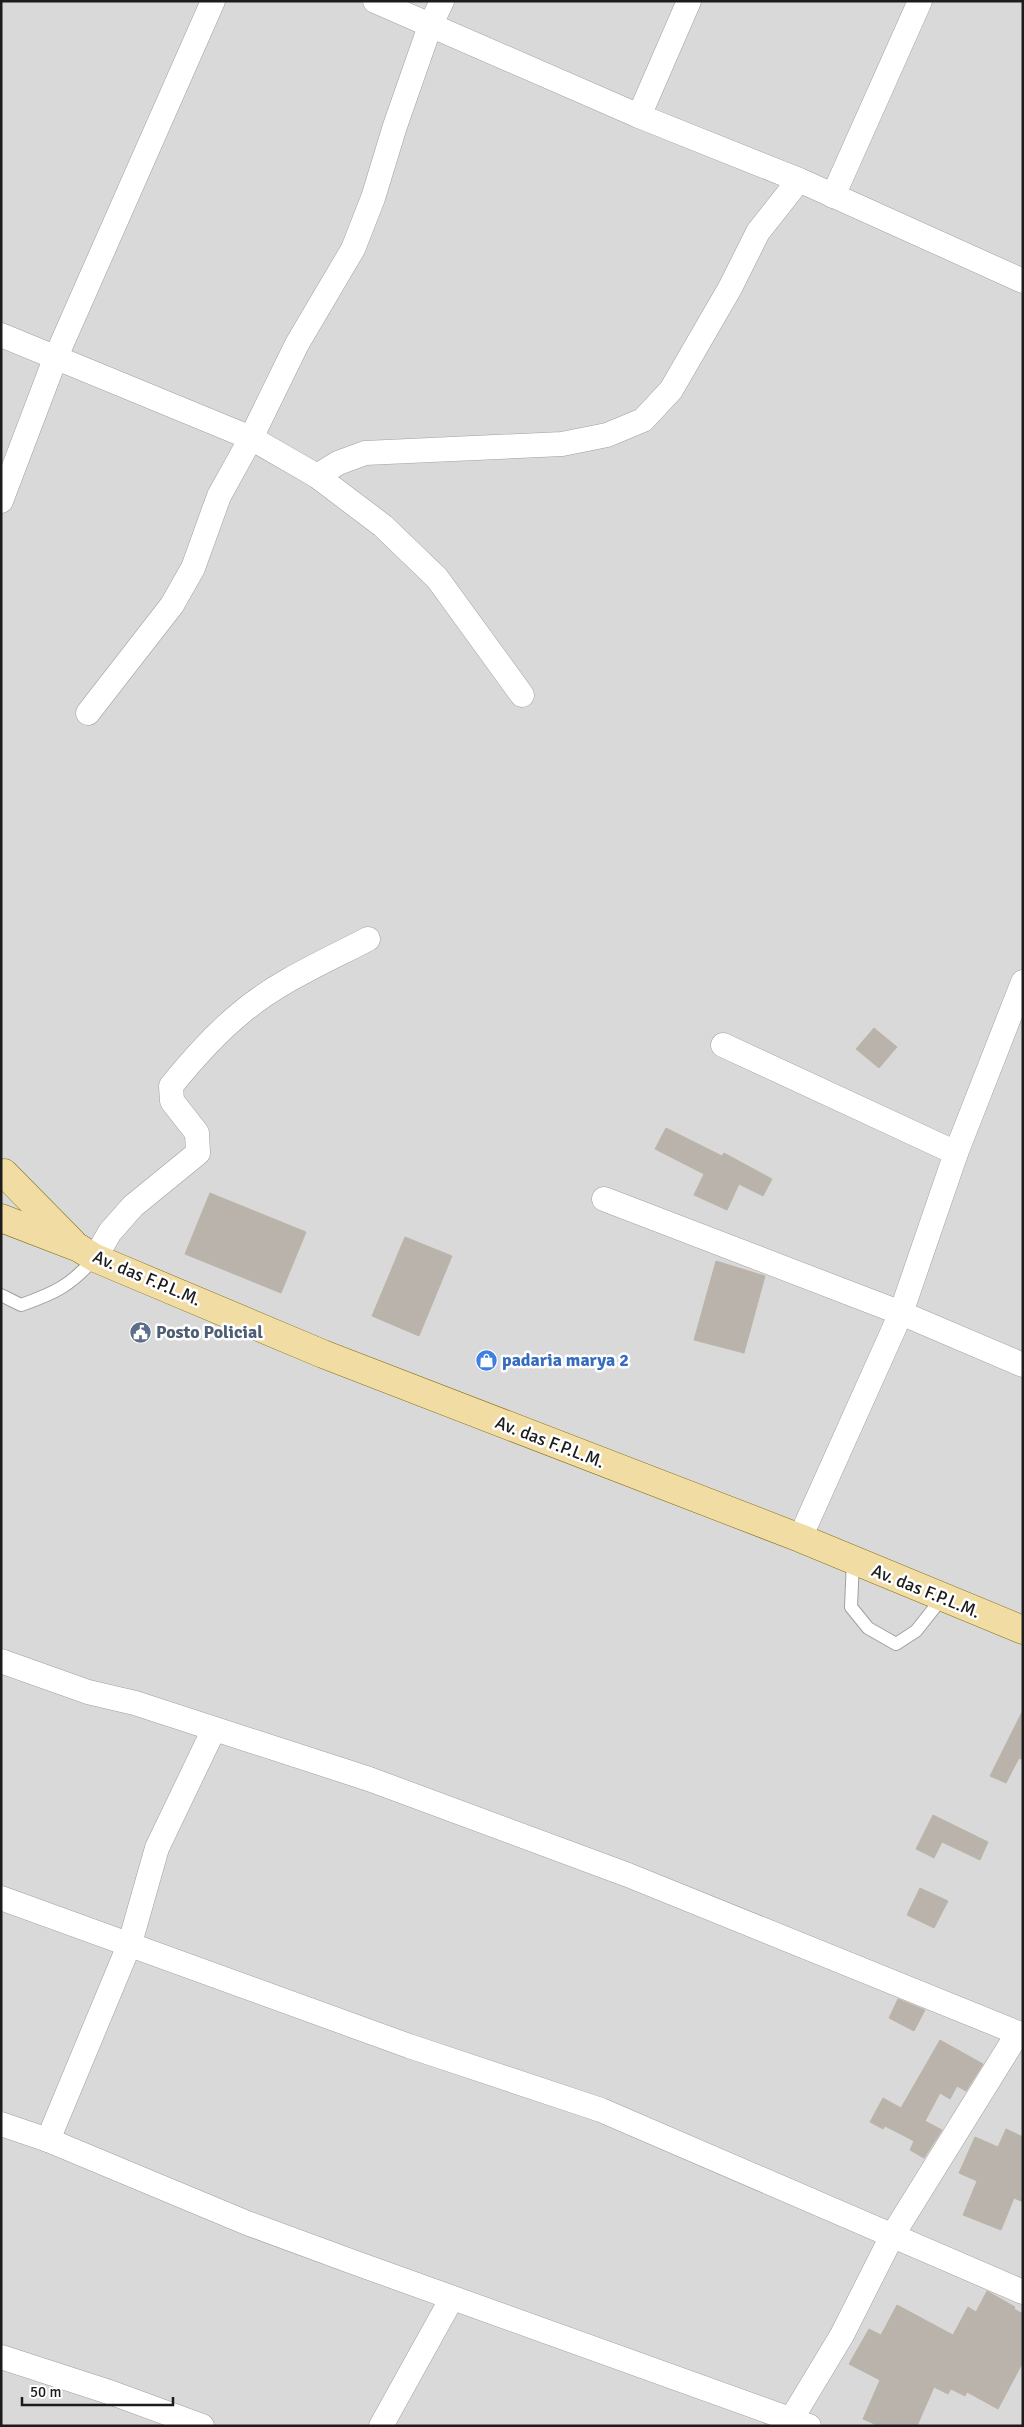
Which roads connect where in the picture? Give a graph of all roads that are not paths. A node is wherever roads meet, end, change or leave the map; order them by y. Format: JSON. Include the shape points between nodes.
{"nodes":[{"id":1,"x":213,"y":1,"type":"edge"},
{"id":2,"x":374,"y":1,"type":"edge"},
{"id":3,"x":442,"y":1,"type":"edge"},
{"id":4,"x":689,"y":1,"type":"edge"},
{"id":5,"x":920,"y":1,"type":"edge"},
{"id":6,"x":430,"y":26,"type":"junction"},
{"id":7,"x":639,"y":116,"type":"junction"},
{"id":8,"x":799,"y":180,"type":"junction"},
{"id":9,"x":833,"y":196,"type":"junction"},
{"id":10,"x":1023,"y":281,"type":"edge"},
{"id":11,"x":1,"y":335,"type":"edge"},
{"id":12,"x":55,"y":359,"type":"junction"},
{"id":13,"x":251,"y":438,"type":"junction"},
{"id":14,"x":316,"y":476,"type":"junction"},
{"id":15,"x":1,"y":501,"type":"edge"},
{"id":16,"x":522,"y":695,"type":"dead end"},
{"id":17,"x":88,"y":713,"type":"dead end"},
{"id":18,"x":368,"y":939,"type":"dead end"},
{"id":19,"x":1023,"y":982,"type":"edge"},
{"id":20,"x":723,"y":1045,"type":"dead end"},
{"id":21,"x":956,"y":1153,"type":"junction"},
{"id":22,"x":2,"y":1176,"type":"edge"},
{"id":23,"x":604,"y":1199,"type":"dead end"},
{"id":24,"x":1,"y":1218,"type":"edge"},
{"id":25,"x":87,"y":1253,"type":"junction"},
{"id":26,"x":1,"y":1295,"type":"edge"},
{"id":27,"x":901,"y":1312,"type":"junction"},
{"id":28,"x":1023,"y":1365,"type":"edge"},
{"id":29,"x":800,"y":1538,"type":"junction"},
{"id":30,"x":853,"y":1560,"type":"junction"},
{"id":31,"x":943,"y":1598,"type":"junction"},
{"id":32,"x":1023,"y":1630,"type":"edge"},
{"id":33,"x":1,"y":1661,"type":"edge"},
{"id":34,"x":214,"y":1729,"type":"junction"},
{"id":35,"x":1,"y":1898,"type":"edge"},
{"id":36,"x":130,"y":1943,"type":"junction"},
{"id":37,"x":1021,"y":2034,"type":"edge"},
{"id":38,"x":1,"y":2124,"type":"edge"},
{"id":39,"x":48,"y":2140,"type":"junction"},
{"id":40,"x":892,"y":2236,"type":"junction"},
{"id":41,"x":1023,"y":2292,"type":"edge"},
{"id":42,"x":452,"y":2298,"type":"junction"},
{"id":43,"x":1,"y":2357,"type":"edge"},
{"id":44,"x":801,"y":2422,"type":"edge"},
{"id":45,"x":202,"y":2426,"type":"edge"},
{"id":46,"x":381,"y":2426,"type":"edge"}],
"edges":[{"from":1,"to":12,"type":"street"},
{"from":2,"to":6,"type":"street"},
{"from":3,"to":6,"type":"street"},
{"from":4,"to":7,"type":"street"},
{"from":5,"to":9,"type":"street"},
{"from":6,"to":7,"type":"street"},
{"from":6,"to":13,"type":"street","via":[[373,198],[352,249],[297,344]]},
{"from":7,"to":8,"type":"street"},
{"from":8,"to":9,"type":"street"},
{"from":8,"to":14,"type":"street","via":[[758,232],[671,390],[643,420],[607,436],[562,444],[365,453]]},
{"from":9,"to":10,"type":"street"},
{"from":11,"to":12,"type":"street"},
{"from":12,"to":13,"type":"street"},
{"from":12,"to":15,"type":"street"},
{"from":13,"to":14,"type":"street"},
{"from":13,"to":17,"type":"street","via":[[219,496],[193,568],[172,605]]},
{"from":14,"to":16,"type":"street","via":[[383,526],[437,578]]},
{"from":18,"to":25,"type":"street","via":[[299,975],[242,1011],[193,1059],[171,1086],[172,1101],[197,1133],[198,1152],[133,1206]]},
{"from":19,"to":21,"type":"street"},
{"from":20,"to":21,"type":"street"},
{"from":21,"to":27,"type":"street"},
{"from":22,"to":25,"type":"main road","name":"Av. das F.P.L.M."},
{"from":23,"to":27,"type":"street"},
{"from":24,"to":25,"type":"main road","name":"Av. das F.P.L.M."},
{"from":25,"to":26,"type":"lane","via":[[79,1276],[56,1292],[21,1305]]},
{"from":25,"to":29,"type":"main road","name":"Av. das F.P.L.M.","via":[[323,1354]]},
{"from":27,"to":28,"type":"street"},
{"from":27,"to":29,"type":"street"},
{"from":29,"to":30,"type":"main road","name":"Av. das F.P.L.M."},
{"from":30,"to":31,"type":"main road","name":"Av. das F.P.L.M."},
{"from":30,"to":31,"type":"lane","via":[[850,1607],[868,1628],[896,1644],[916,1631]]},
{"from":31,"to":32,"type":"main road","name":"Av. das F.P.L.M."},
{"from":33,"to":34,"type":"street","via":[[88,1692],[135,1703]]},
{"from":34,"to":36,"type":"street","via":[[157,1848]]},
{"from":34,"to":37,"type":"street","via":[[369,1779],[628,1875]]},
{"from":35,"to":36,"type":"street"},
{"from":36,"to":39,"type":"street"},
{"from":36,"to":40,"type":"street","via":[[409,2046],[601,2110]]},
{"from":37,"to":40,"type":"street"},
{"from":38,"to":39,"type":"street"},
{"from":39,"to":42,"type":"street","via":[[247,2223]]},
{"from":40,"to":41,"type":"street"},
{"from":40,"to":44,"type":"street"},
{"from":42,"to":44,"type":"street"},
{"from":42,"to":46,"type":"street"},
{"from":43,"to":45,"type":"street"}]}
